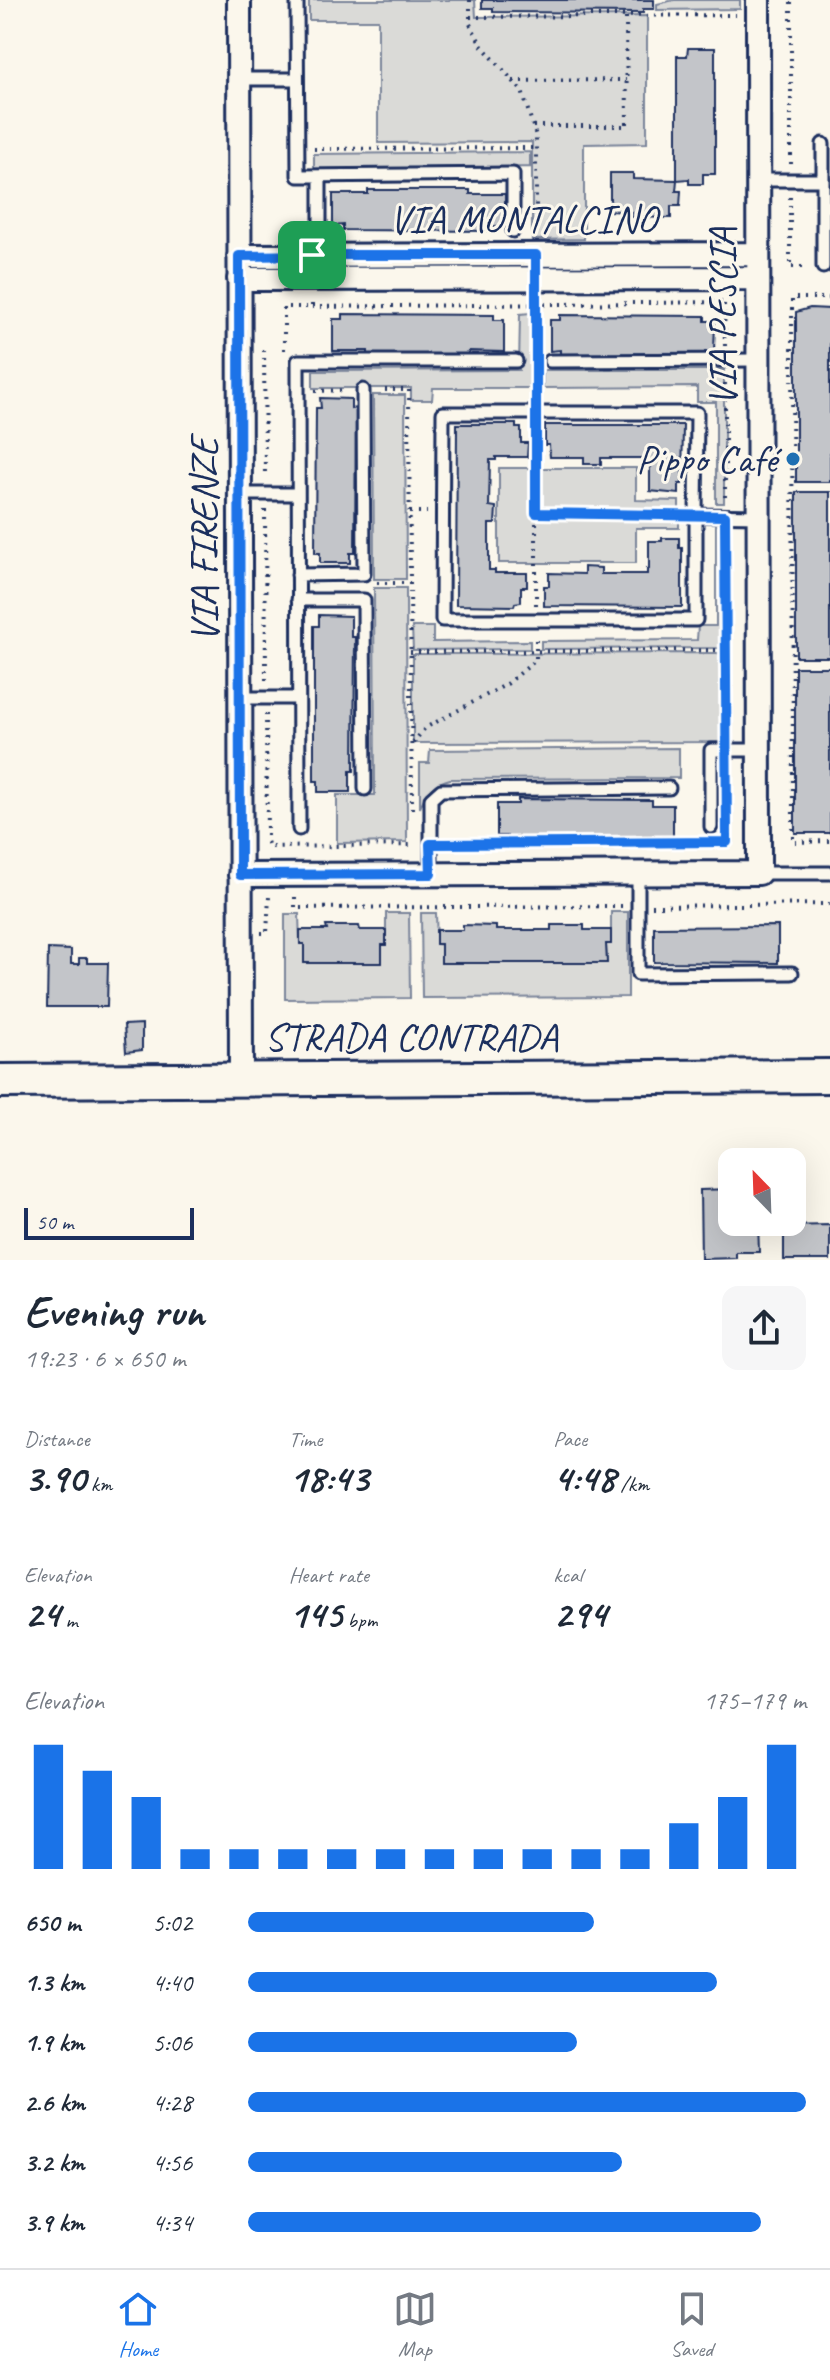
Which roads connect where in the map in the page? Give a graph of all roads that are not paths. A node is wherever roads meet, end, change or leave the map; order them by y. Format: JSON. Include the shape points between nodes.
{"nodes":[{"id":1,"x":239,"y":0,"type":"edge"},
{"id":2,"x":297,"y":0,"type":"edge"},
{"id":3,"x":751,"y":8,"type":"edge"},
{"id":4,"x":239,"y":79,"type":"junction"},
{"id":5,"x":297,"y":79,"type":"junction"},
{"id":6,"x":823,"y":144,"type":"dead end"},
{"id":7,"x":320,"y":176,"type":"junction"},
{"id":8,"x":758,"y":180,"type":"junction"},
{"id":9,"x":823,"y":180,"type":"junction"},
{"id":10,"x":513,"y":231,"type":"dead end"},
{"id":11,"x":320,"y":233,"type":"dead end"},
{"id":12,"x":758,"y":254,"type":"junction"},
{"id":13,"x":239,"y":256,"type":"junction"},
{"id":14,"x":823,"y":267,"type":"road end"},
{"id":15,"x":758,"y":278,"type":"junction"},
{"id":16,"x":239,"y":279,"type":"junction"},
{"id":17,"x":758,"y":360,"type":"junction"},
{"id":18,"x":516,"y":361,"type":"dead end"},
{"id":19,"x":550,"y":361,"type":"dead end"},
{"id":20,"x":363,"y":390,"type":"road end"},
{"id":21,"x":240,"y":494,"type":"junction"},
{"id":22,"x":298,"y":494,"type":"junction"},
{"id":23,"x":696,"y":515,"type":"junction"},
{"id":24,"x":759,"y":516,"type":"junction"},
{"id":25,"x":298,"y":575,"type":"junction"},
{"id":26,"x":298,"y":600,"type":"junction"},
{"id":27,"x":240,"y":698,"type":"junction"},
{"id":28,"x":298,"y":698,"type":"junction"},
{"id":29,"x":760,"y":750,"type":"junction"},
{"id":30,"x":669,"y":788,"type":"dead end"},
{"id":31,"x":365,"y":789,"type":"dead end"},
{"id":32,"x":711,"y":827,"type":"dead end"},
{"id":33,"x":299,"y":829,"type":"dead end"},
{"id":34,"x":759,"y":873,"type":"junction"},
{"id":35,"x":830,"y":873,"type":"edge"},
{"id":36,"x":431,"y":874,"type":"junction"},
{"id":37,"x":638,"y":874,"type":"junction"},
{"id":38,"x":240,"y":875,"type":"junction"},
{"id":39,"x":792,"y":973,"type":"dead end"},
{"id":40,"x":828,"y":1075,"type":"edge"},
{"id":41,"x":241,"y":1080,"type":"junction"},
{"id":42,"x":0,"y":1081,"type":"edge"}],
"edges":[{"from":1,"to":4,"type":"street","name":"VIA FIRENZE"},
{"from":2,"to":5,"type":"lane"},
{"from":3,"to":8,"type":"street","name":"VIA PESCIA"},
{"from":4,"to":5,"type":"lane"},
{"from":4,"to":13,"type":"street","name":"VIA FIRENZE"},
{"from":5,"to":7,"type":"lane","via":[[298,176]]},
{"from":6,"to":9,"type":"lane"},
{"from":7,"to":10,"type":"lane","via":[[513,174]]},
{"from":7,"to":11,"type":"lane"},
{"from":8,"to":9,"type":"lane"},
{"from":8,"to":12,"type":"street","name":"VIA PESCIA"},
{"from":9,"to":14,"type":"lane"},
{"from":12,"to":13,"type":"street","name":"VIA MONTALCINO"},
{"from":12,"to":15,"type":"street","name":"VIA PESCIA"},
{"from":13,"to":16,"type":"street","name":"VIA FIRENZE"},
{"from":15,"to":16,"type":"street","name":"VIA MONTALCINO"},
{"from":15,"to":17,"type":"street","name":"VIA PESCIA"},
{"from":16,"to":21,"type":"street","name":"VIA FIRENZE"},
{"from":17,"to":19,"type":"lane"},
{"from":17,"to":24,"type":"street","name":"VIA PESCIA"},
{"from":18,"to":22,"type":"lane","via":[[298,361]]},
{"from":20,"to":25,"type":"lane","via":[[364,574]]},
{"from":21,"to":22,"type":"lane"},
{"from":21,"to":27,"type":"street","name":"VIA FIRENZE"},
{"from":22,"to":25,"type":"lane"},
{"from":23,"to":23,"type":"lane","via":[[697,413],[443,413],[442,620],[696,620]]},
{"from":23,"to":24,"type":"lane"},
{"from":24,"to":29,"type":"street","name":"VIA PESCIA"},
{"from":25,"to":26,"type":"lane"},
{"from":26,"to":28,"type":"lane"},
{"from":26,"to":31,"type":"lane","via":[[364,600]]},
{"from":27,"to":28,"type":"lane"},
{"from":27,"to":38,"type":"street","name":"VIA FIRENZE"},
{"from":28,"to":33,"type":"lane"},
{"from":29,"to":32,"type":"lane","via":[[711,750]]},
{"from":29,"to":34,"type":"street","name":"VIA PESCIA"},
{"from":30,"to":36,"type":"lane","via":[[441,790],[431,799]]},
{"from":34,"to":35,"type":"lane"},
{"from":34,"to":37,"type":"street"},
{"from":36,"to":37,"type":"street"},
{"from":36,"to":38,"type":"street"},
{"from":37,"to":39,"type":"lane","via":[[638,974]]},
{"from":38,"to":41,"type":"street","name":"VIA FIRENZE"},
{"from":40,"to":41,"type":"street","name":"STRADA CONTRADA"},
{"from":41,"to":42,"type":"street","name":"STRADA CONTRADA"}]}
